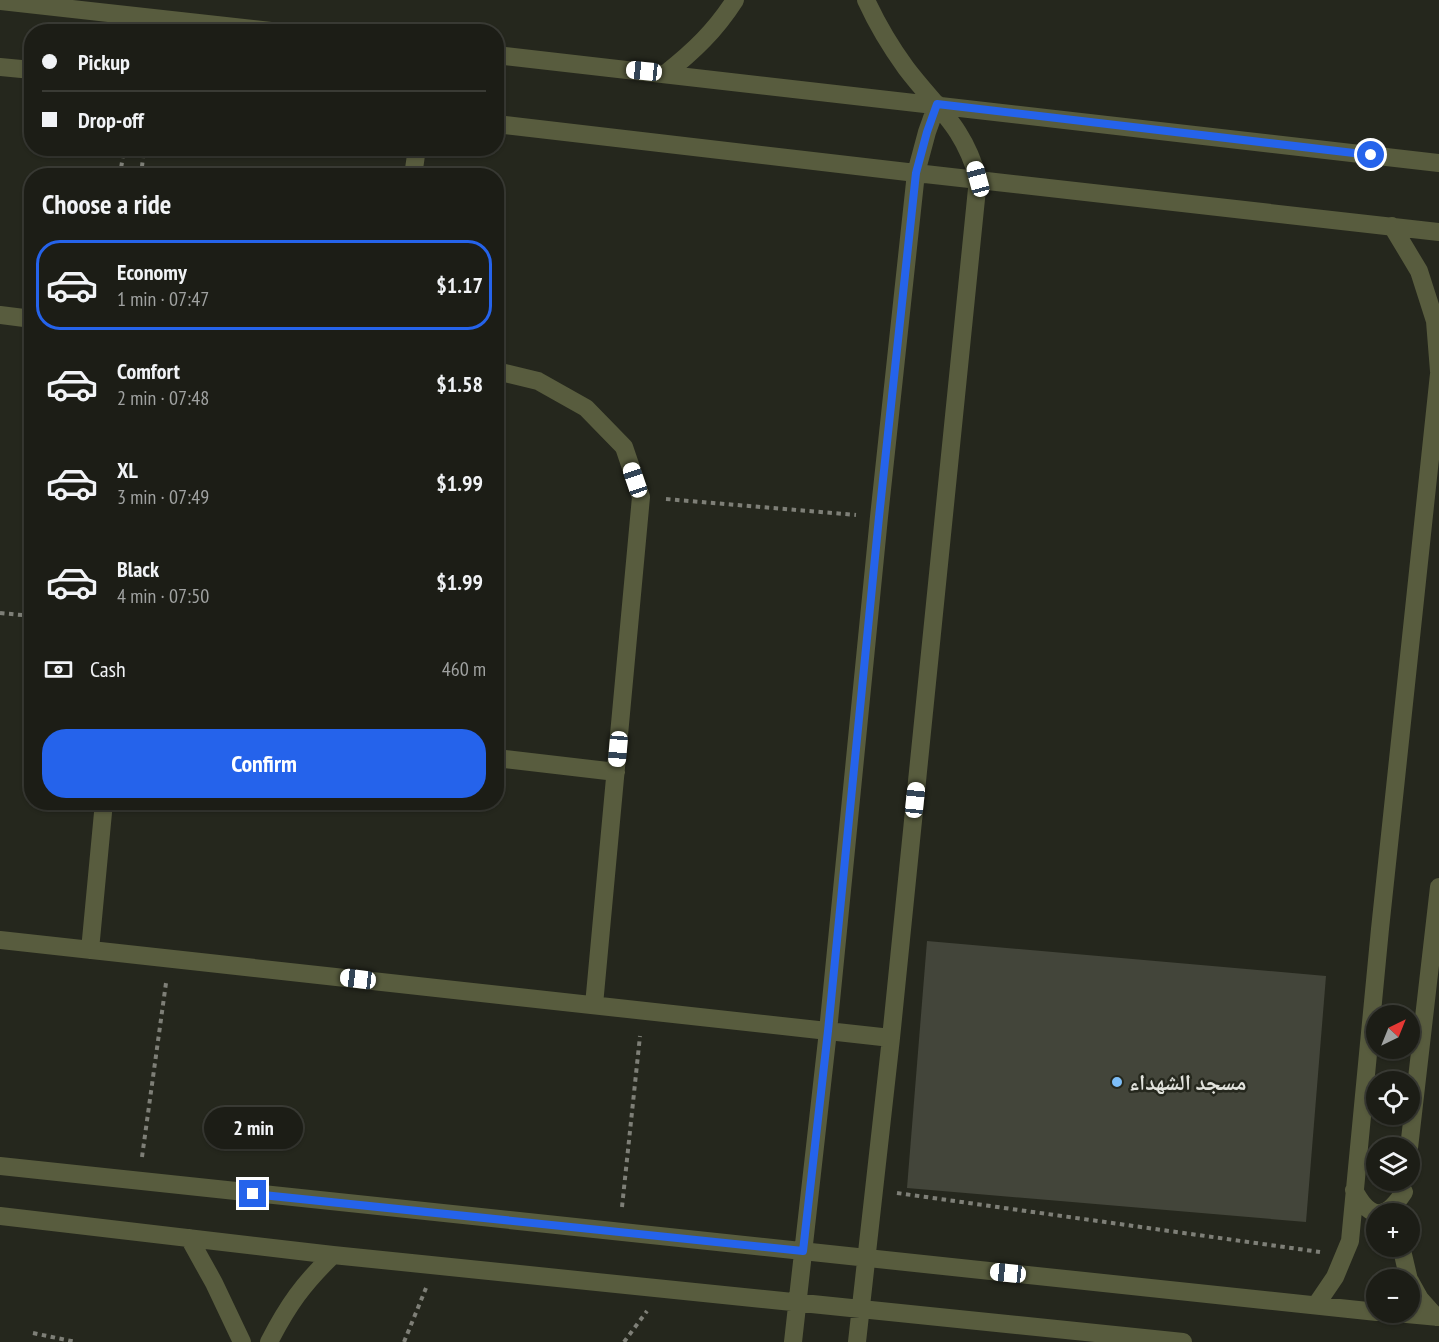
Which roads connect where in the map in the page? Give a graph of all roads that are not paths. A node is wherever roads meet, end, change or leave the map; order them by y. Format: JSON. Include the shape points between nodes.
{"nodes":[{"id":1,"x":735,"y":0,"type":"edge"},
{"id":2,"x":866,"y":0,"type":"edge"},
{"id":3,"x":0,"y":1,"type":"edge"},
{"id":4,"x":208,"y":24,"type":"edge"},
{"id":5,"x":504,"y":56,"type":"edge"},
{"id":6,"x":0,"y":67,"type":"edge"},
{"id":7,"x":24,"y":69,"type":"edge"},
{"id":8,"x":665,"y":74,"type":"junction"},
{"id":9,"x":937,"y":104,"type":"junction"},
{"id":10,"x":504,"y":125,"type":"edge"},
{"id":11,"x":1439,"y":163,"type":"edge"},
{"id":12,"x":916,"y":173,"type":"junction"},
{"id":13,"x":978,"y":179,"type":"junction"},
{"id":14,"x":1392,"y":226,"type":"junction"},
{"id":15,"x":1439,"y":232,"type":"edge"},
{"id":16,"x":0,"y":315,"type":"edge"},
{"id":17,"x":24,"y":318,"type":"edge"},
{"id":18,"x":504,"y":372,"type":"edge"},
{"id":19,"x":1439,"y":372,"type":"edge"},
{"id":20,"x":504,"y":759,"type":"edge"},
{"id":21,"x":616,"y":772,"type":"junction"},
{"id":22,"x":103,"y":810,"type":"edge"},
{"id":23,"x":1439,"y":887,"type":"edge"},
{"id":24,"x":0,"y":940,"type":"edge"},
{"id":25,"x":90,"y":950,"type":"junction"},
{"id":26,"x":594,"y":1005,"type":"junction"},
{"id":27,"x":828,"y":1031,"type":"junction"},
{"id":28,"x":891,"y":1038,"type":"junction"},
{"id":29,"x":1410,"y":1137,"type":"edge"},
{"id":30,"x":0,"y":1166,"type":"edge"},
{"id":31,"x":1354,"y":1190,"type":"junction"},
{"id":32,"x":1402,"y":1191,"type":"edge"},
{"id":33,"x":0,"y":1216,"type":"edge"},
{"id":34,"x":189,"y":1238,"type":"junction"},
{"id":35,"x":803,"y":1251,"type":"junction"},
{"id":36,"x":333,"y":1255,"type":"junction"},
{"id":37,"x":866,"y":1258,"type":"junction"},
{"id":38,"x":1420,"y":1299,"type":"edge"},
{"id":39,"x":798,"y":1303,"type":"junction"},
{"id":40,"x":1316,"y":1305,"type":"junction"},
{"id":41,"x":860,"y":1310,"type":"junction"},
{"id":42,"x":1366,"y":1311,"type":"edge"},
{"id":43,"x":1420,"y":1315,"type":"edge"},
{"id":44,"x":1437,"y":1317,"type":"edge"},
{"id":45,"x":242,"y":1342,"type":"edge"},
{"id":46,"x":268,"y":1342,"type":"edge"},
{"id":47,"x":793,"y":1342,"type":"edge"},
{"id":48,"x":857,"y":1342,"type":"edge"},
{"id":49,"x":1183,"y":1342,"type":"edge"}],
"edges":[{"from":1,"to":8,"type":"street","via":[[695,50]]},
{"from":2,"to":9,"type":"street","via":[[906,68]]},
{"from":3,"to":4,"type":"street"},
{"from":5,"to":8,"type":"street"},
{"from":6,"to":7,"type":"street"},
{"from":8,"to":9,"type":"street"},
{"from":9,"to":11,"type":"street"},
{"from":9,"to":12,"type":"street"},
{"from":9,"to":13,"type":"street","via":[[963,139]]},
{"from":10,"to":12,"type":"street"},
{"from":12,"to":13,"type":"street"},
{"from":12,"to":27,"type":"street"},
{"from":13,"to":14,"type":"street"},
{"from":13,"to":28,"type":"street"},
{"from":14,"to":15,"type":"street"},
{"from":14,"to":19,"type":"street","via":[[1419,271],[1436,321]]},
{"from":16,"to":17,"type":"street"},
{"from":18,"to":21,"type":"street","via":[[538,381],[586,408],[624,447],[641,497]]},
{"from":19,"to":31,"type":"street"},
{"from":20,"to":21,"type":"street"},
{"from":21,"to":26,"type":"street"},
{"from":22,"to":25,"type":"street"},
{"from":23,"to":29,"type":"street"},
{"from":24,"to":25,"type":"street"},
{"from":25,"to":26,"type":"street"},
{"from":26,"to":27,"type":"street"},
{"from":27,"to":28,"type":"street"},
{"from":27,"to":35,"type":"street"},
{"from":28,"to":37,"type":"street"},
{"from":30,"to":35,"type":"street"},
{"from":31,"to":32,"type":"street","via":[[1368,1210],[1376,1213],[1388,1210]]},
{"from":31,"to":40,"type":"street","via":[[1350,1241],[1335,1277]]},
{"from":33,"to":34,"type":"street"},
{"from":34,"to":36,"type":"street"},
{"from":34,"to":45,"type":"street"},
{"from":35,"to":37,"type":"street"},
{"from":35,"to":39,"type":"street"},
{"from":36,"to":39,"type":"street"},
{"from":36,"to":46,"type":"street","via":[[307,1280]]},
{"from":37,"to":40,"type":"street"},
{"from":37,"to":41,"type":"street"},
{"from":38,"to":44,"type":"street"},
{"from":39,"to":41,"type":"street"},
{"from":39,"to":47,"type":"street"},
{"from":40,"to":42,"type":"street"},
{"from":41,"to":48,"type":"street"},
{"from":41,"to":49,"type":"street"},
{"from":43,"to":44,"type":"street"}]}
